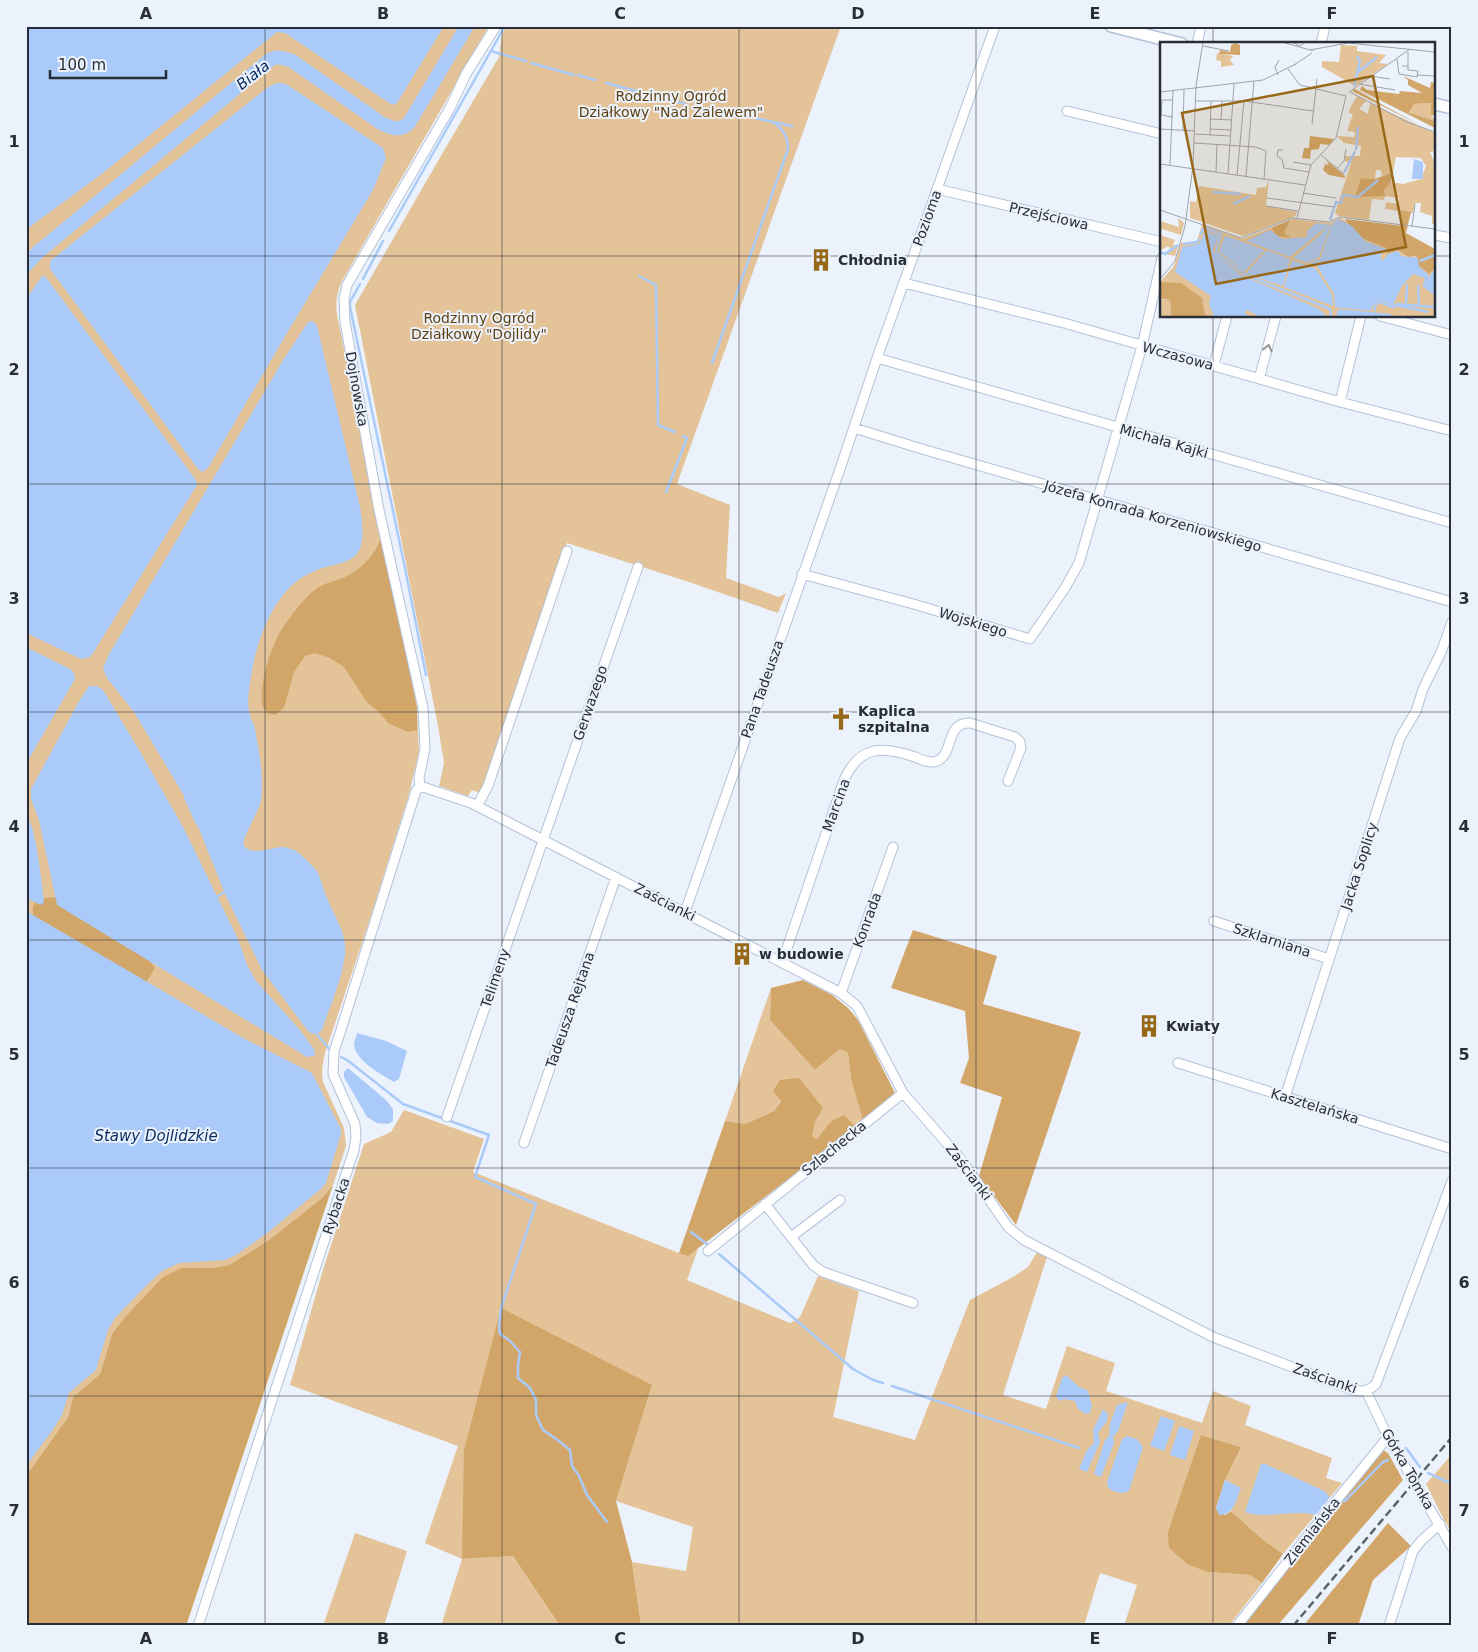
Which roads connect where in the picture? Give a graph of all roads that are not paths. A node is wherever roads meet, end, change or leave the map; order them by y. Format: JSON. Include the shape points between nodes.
{"nodes":[{"id":1,"x":496,"y":26,"type":"edge"},
{"id":2,"x":995,"y":26,"type":"edge"},
{"id":3,"x":1111,"y":26,"type":"edge"},
{"id":4,"x":1200,"y":26,"type":"edge"},
{"id":5,"x":1325,"y":26,"type":"edge"},
{"id":6,"x":1174,"y":42,"type":"edge"},
{"id":7,"x":1196,"y":42,"type":"edge"},
{"id":8,"x":1321,"y":42,"type":"edge"},
{"id":9,"x":1436,"y":104,"type":"edge"},
{"id":10,"x":1452,"y":108,"type":"edge"},
{"id":11,"x":1067,"y":111,"type":"dead end"},
{"id":12,"x":1160,"y":134,"type":"edge"},
{"id":13,"x":937,"y":189,"type":"junction"},
{"id":14,"x":1436,"y":235,"type":"edge"},
{"id":15,"x":1452,"y":238,"type":"edge"},
{"id":16,"x":1160,"y":242,"type":"edge"},
{"id":17,"x":1160,"y":267,"type":"edge"},
{"id":18,"x":904,"y":283,"type":"junction"},
{"id":19,"x":1226,"y":318,"type":"edge"},
{"id":20,"x":1275,"y":318,"type":"edge"},
{"id":21,"x":1361,"y":318,"type":"edge"},
{"id":22,"x":1388,"y":318,"type":"edge"},
{"id":23,"x":1452,"y":334,"type":"edge"},
{"id":24,"x":1142,"y":346,"type":"junction"},
{"id":25,"x":877,"y":358,"type":"junction"},
{"id":26,"x":1214,"y":365,"type":"junction"},
{"id":27,"x":1260,"y":379,"type":"junction"},
{"id":28,"x":1340,"y":402,"type":"junction"},
{"id":29,"x":854,"y":428,"type":"junction"},
{"id":30,"x":1119,"y":428,"type":"junction"},
{"id":31,"x":1452,"y":431,"type":"edge"},
{"id":32,"x":841,"y":466,"type":"joint"},
{"id":33,"x":1096,"y":500,"type":"junction"},
{"id":34,"x":1452,"y":523,"type":"edge"},
{"id":35,"x":567,"y":551,"type":"dead end"},
{"id":36,"x":638,"y":567,"type":"dead end"},
{"id":37,"x":802,"y":574,"type":"junction"},
{"id":38,"x":1452,"y":602,"type":"edge"},
{"id":39,"x":1452,"y":622,"type":"edge"},
{"id":40,"x":1008,"y":781,"type":"dead end"},
{"id":41,"x":420,"y":786,"type":"junction"},
{"id":42,"x":477,"y":806,"type":"junction"},
{"id":43,"x":543,"y":839,"type":"junction"},
{"id":44,"x":893,"y":847,"type":"dead end"},
{"id":45,"x":616,"y":877,"type":"junction"},
{"id":46,"x":685,"y":912,"type":"junction"},
{"id":47,"x":1214,"y":921,"type":"dead end"},
{"id":48,"x":1330,"y":959,"type":"junction"},
{"id":49,"x":782,"y":963,"type":"junction"},
{"id":50,"x":841,"y":993,"type":"junction"},
{"id":51,"x":1178,"y":1063,"type":"dead end"},
{"id":52,"x":903,"y":1093,"type":"junction"},
{"id":53,"x":1285,"y":1097,"type":"junction"},
{"id":54,"x":448,"y":1117,"type":"dead end"},
{"id":55,"x":524,"y":1143,"type":"dead end"},
{"id":56,"x":1452,"y":1149,"type":"edge"},
{"id":57,"x":1452,"y":1181,"type":"edge"},
{"id":58,"x":840,"y":1200,"type":"dead end"},
{"id":59,"x":765,"y":1204,"type":"junction"},
{"id":60,"x":791,"y":1237,"type":"junction"},
{"id":61,"x":708,"y":1251,"type":"dead end"},
{"id":62,"x":913,"y":1303,"type":"dead end"},
{"id":63,"x":1366,"y":1391,"type":"junction"},
{"id":64,"x":1388,"y":1437,"type":"junction"},
{"id":65,"x":1440,"y":1524,"type":"junction"},
{"id":66,"x":1452,"y":1547,"type":"edge"},
{"id":67,"x":198,"y":1626,"type":"edge"},
{"id":68,"x":1237,"y":1626,"type":"edge"},
{"id":69,"x":1389,"y":1626,"type":"edge"}],
"edges":[{"from":1,"to":41,"type":"street","name":"Dojnowska","via":[[347,285],[344,299],[343,310],[379,510],[423,708],[425,748]]},
{"from":2,"to":13,"type":"street","name":"Pozioma"},
{"from":3,"to":6,"type":"street"},
{"from":4,"to":7,"type":"street"},
{"from":5,"to":8,"type":"street"},
{"from":9,"to":10,"type":"street"},
{"from":11,"to":12,"type":"street"},
{"from":13,"to":16,"type":"street","name":"Przejściowa"},
{"from":13,"to":18,"type":"street","name":"Pozioma"},
{"from":14,"to":15,"type":"street"},
{"from":17,"to":24,"type":"street"},
{"from":18,"to":24,"type":"street","name":"Wczasowa"},
{"from":18,"to":25,"type":"street","name":"Pozioma"},
{"from":19,"to":26,"type":"street"},
{"from":27,"to":20,"type":"street","one_way":true},
{"from":21,"to":28,"type":"street"},
{"from":22,"to":23,"type":"street"},
{"from":24,"to":26,"type":"street","name":"Wczasowa"},
{"from":24,"to":30,"type":"street"},
{"from":25,"to":29,"type":"street","name":"Pozioma"},
{"from":25,"to":30,"type":"street","name":"Michała Kajki"},
{"from":26,"to":27,"type":"street","name":"Wczasowa"},
{"from":27,"to":28,"type":"street","name":"Wczasowa"},
{"from":28,"to":31,"type":"street","name":"Wczasowa"},
{"from":29,"to":32,"type":"street","name":"Pozioma"},
{"from":29,"to":33,"type":"street","name":"Józefa Konrada Korzeniowskiego"},
{"from":30,"to":33,"type":"street"},
{"from":30,"to":34,"type":"street","name":"Michała Kajki"},
{"from":32,"to":37,"type":"street","name":"Pana Tadeusza"},
{"from":33,"to":37,"type":"street","name":"Wojskiego","via":[[1079,563],[1030,639]]},
{"from":33,"to":38,"type":"street","name":"Józefa Konrada Korzeniowskiego"},
{"from":35,"to":42,"type":"street","via":[[488,786]]},
{"from":36,"to":43,"type":"street","name":"Gerwazego"},
{"from":37,"to":46,"type":"street","name":"Pana Tadeusza"},
{"from":39,"to":48,"type":"street","name":"Jacka Soplicy","via":[[1416,711],[1400,738]]},
{"from":40,"to":49,"type":"street","name":"Marcina","via":[[1020,742],[1015,737],[963,722],[936,762],[881,750],[868,752],[857,760],[844,780]]},
{"from":41,"to":42,"type":"street","name":"Zaścianki"},
{"from":41,"to":67,"type":"street","name":"Rybacka","via":[[334,1052],[334,1074],[355,1124],[354,1150]]},
{"from":42,"to":43,"type":"street","name":"Zaścianki"},
{"from":43,"to":45,"type":"street","name":"Zaścianki"},
{"from":43,"to":54,"type":"street","name":"Telimeny"},
{"from":44,"to":50,"type":"street","name":"Konrada"},
{"from":45,"to":46,"type":"street","name":"Zaścianki"},
{"from":45,"to":55,"type":"street","name":"Tadeusza Rejtana"},
{"from":46,"to":49,"type":"street","name":"Zaścianki"},
{"from":47,"to":48,"type":"street","name":"Szklarniana"},
{"from":48,"to":53,"type":"street","name":"Jacka Soplicy"},
{"from":49,"to":50,"type":"street","name":"Zaścianki"},
{"from":50,"to":52,"type":"street","name":"Zaścianki","via":[[857,1006]]},
{"from":51,"to":53,"type":"street","name":"Kasztelańska"},
{"from":52,"to":59,"type":"street","name":"Szlachecka"},
{"from":52,"to":63,"type":"street","name":"Zaścianki","via":[[964,1163],[1008,1227],[1024,1240],[1213,1337],[1353,1390]]},
{"from":53,"to":56,"type":"street","name":"Kasztelańska"},
{"from":57,"to":63,"type":"street","name":"Zaścianki","via":[[1376,1384]]},
{"from":58,"to":60,"type":"street"},
{"from":59,"to":60,"type":"street"},
{"from":59,"to":61,"type":"street","name":"Szlachecka"},
{"from":60,"to":62,"type":"street","via":[[813,1265],[823,1272]]},
{"from":63,"to":64,"type":"street","name":"Górka Tomka"},
{"from":64,"to":65,"type":"street","name":"Górka Tomka"},
{"from":64,"to":68,"type":"street","name":"Ziemiańska"},
{"from":65,"to":66,"type":"street","name":"Górka Tomka"},
{"from":65,"to":69,"type":"street","via":[[1413,1551]]}]}
